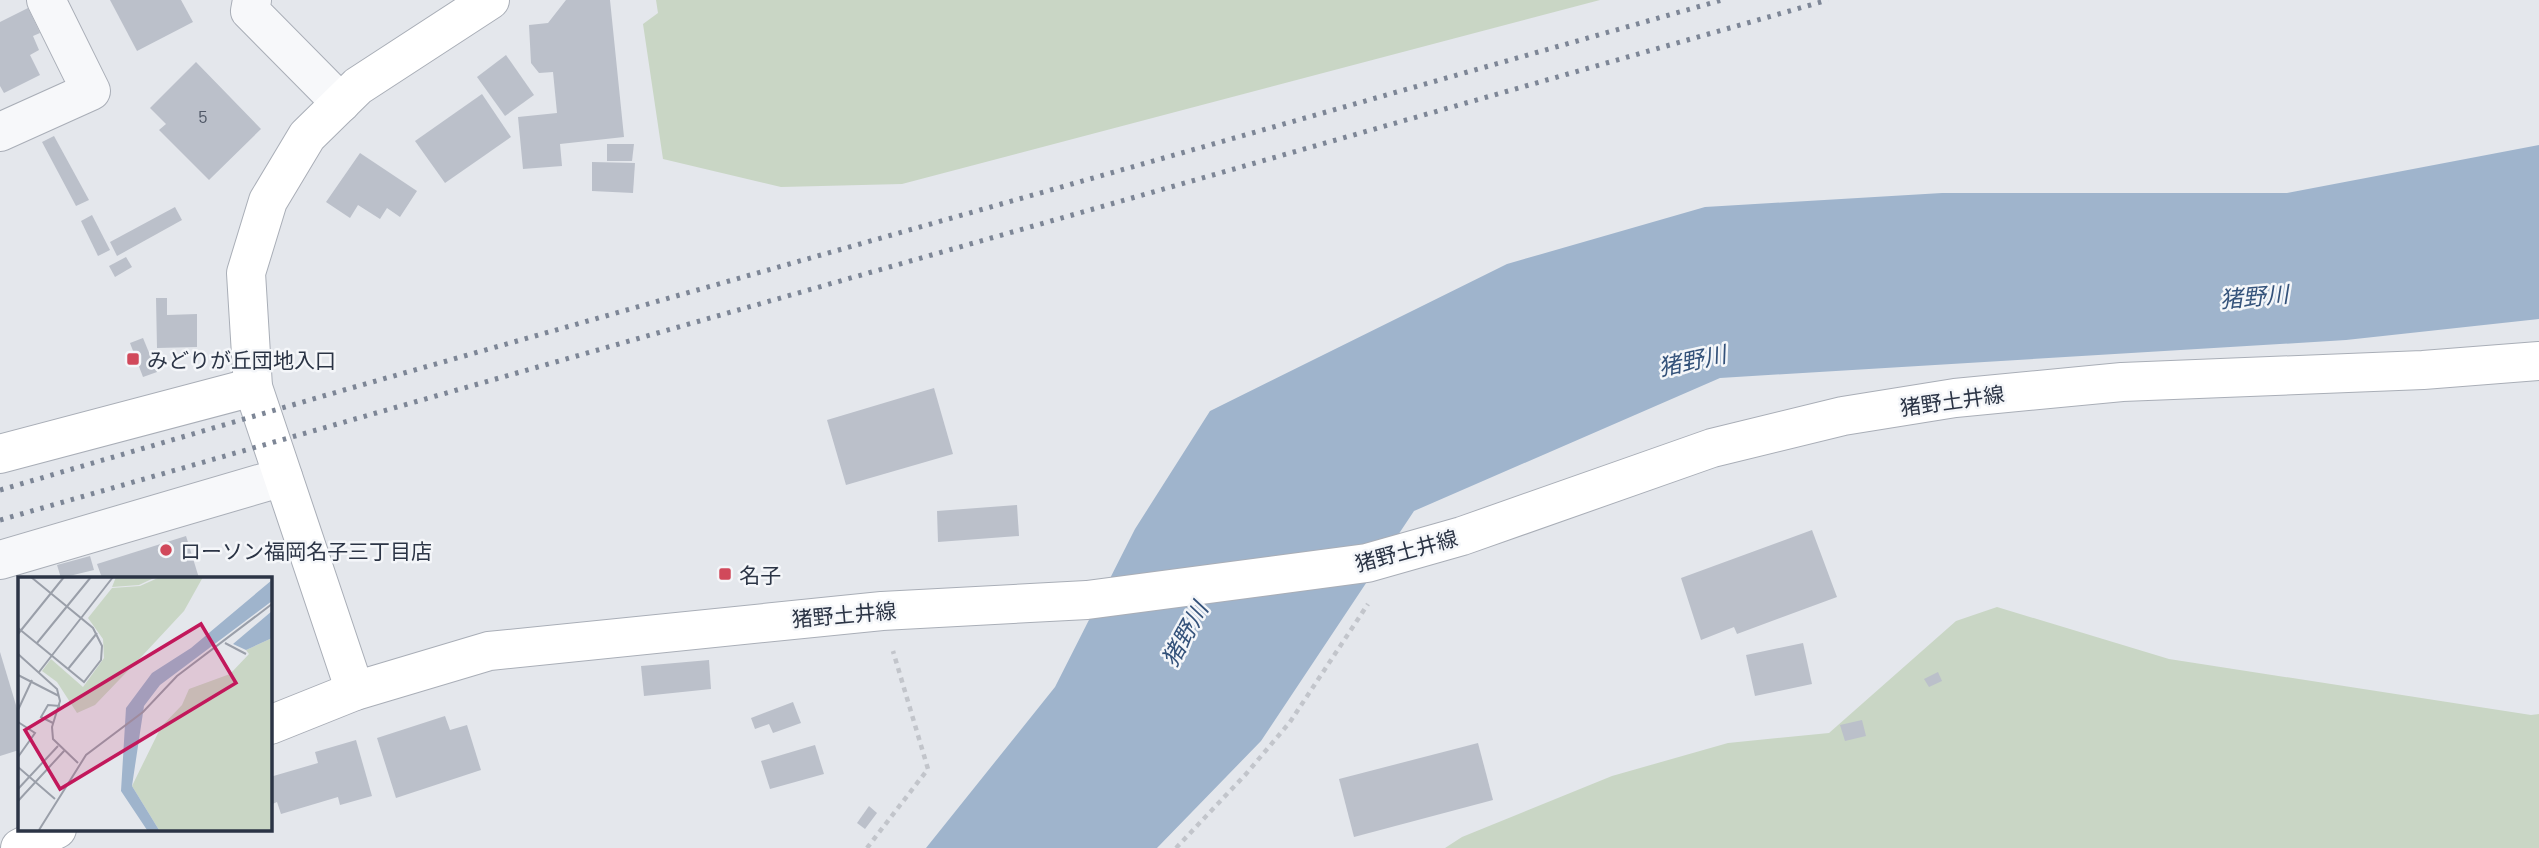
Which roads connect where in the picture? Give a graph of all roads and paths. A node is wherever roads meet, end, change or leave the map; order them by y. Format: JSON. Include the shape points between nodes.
{"nodes":[{"id":1,"x":47,"y":0,"type":"edge"},
{"id":2,"x":252,"y":0,"type":"edge"},
{"id":3,"x":490,"y":0,"type":"edge"},
{"id":4,"x":341,"y":103,"type":"junction"},
{"id":5,"x":0,"y":132,"type":"edge"},
{"id":6,"x":2539,"y":361,"type":"edge"},
{"id":7,"x":253,"y":387,"type":"junction"},
{"id":8,"x":0,"y":454,"type":"edge"},
{"id":9,"x":283,"y":477,"type":"junction"},
{"id":10,"x":1379,"y":559,"type":"junction"},
{"id":11,"x":0,"y":560,"type":"edge"},
{"id":12,"x":882,"y":611,"type":"junction"},
{"id":13,"x":355,"y":691,"type":"junction"},
{"id":14,"x":271,"y":725,"type":"edge"},
{"id":15,"x":55,"y":830,"type":"edge"},
{"id":16,"x":20,"y":848,"type":"edge"},
{"id":17,"x":867,"y":848,"type":"edge"},
{"id":18,"x":1176,"y":848,"type":"edge"}],
"edges":[{"from":1,"to":5,"type":"street","via":[[91,91]]},
{"from":2,"to":4,"type":"street","via":[[250,11]]},
{"from":3,"to":4,"type":"main road","via":[[358,86]]},
{"from":4,"to":7,"type":"main road","via":[[307,136],[268,201],[246,273]]},
{"from":6,"to":10,"type":"main road","name":"猪野土井線","via":[[2122,382],[1955,398],[1843,416],[1712,448],[1462,536]]},
{"from":7,"to":8,"type":"main road"},
{"from":7,"to":9,"type":"main road"},
{"from":9,"to":11,"type":"street"},
{"from":9,"to":13,"type":"main road"},
{"from":10,"to":12,"type":"main road","name":"猪野土井線","via":[[1087,600]]},
{"from":10,"to":18,"type":"path","via":[[1368,603],[1290,722]]},
{"from":12,"to":13,"type":"main road","name":"猪野土井線","via":[[489,651]]},
{"from":12,"to":17,"type":"path","via":[[928,769]]},
{"from":13,"to":14,"type":"main road","name":"猪野土井線"},
{"from":15,"to":16,"type":"main road"}]}
